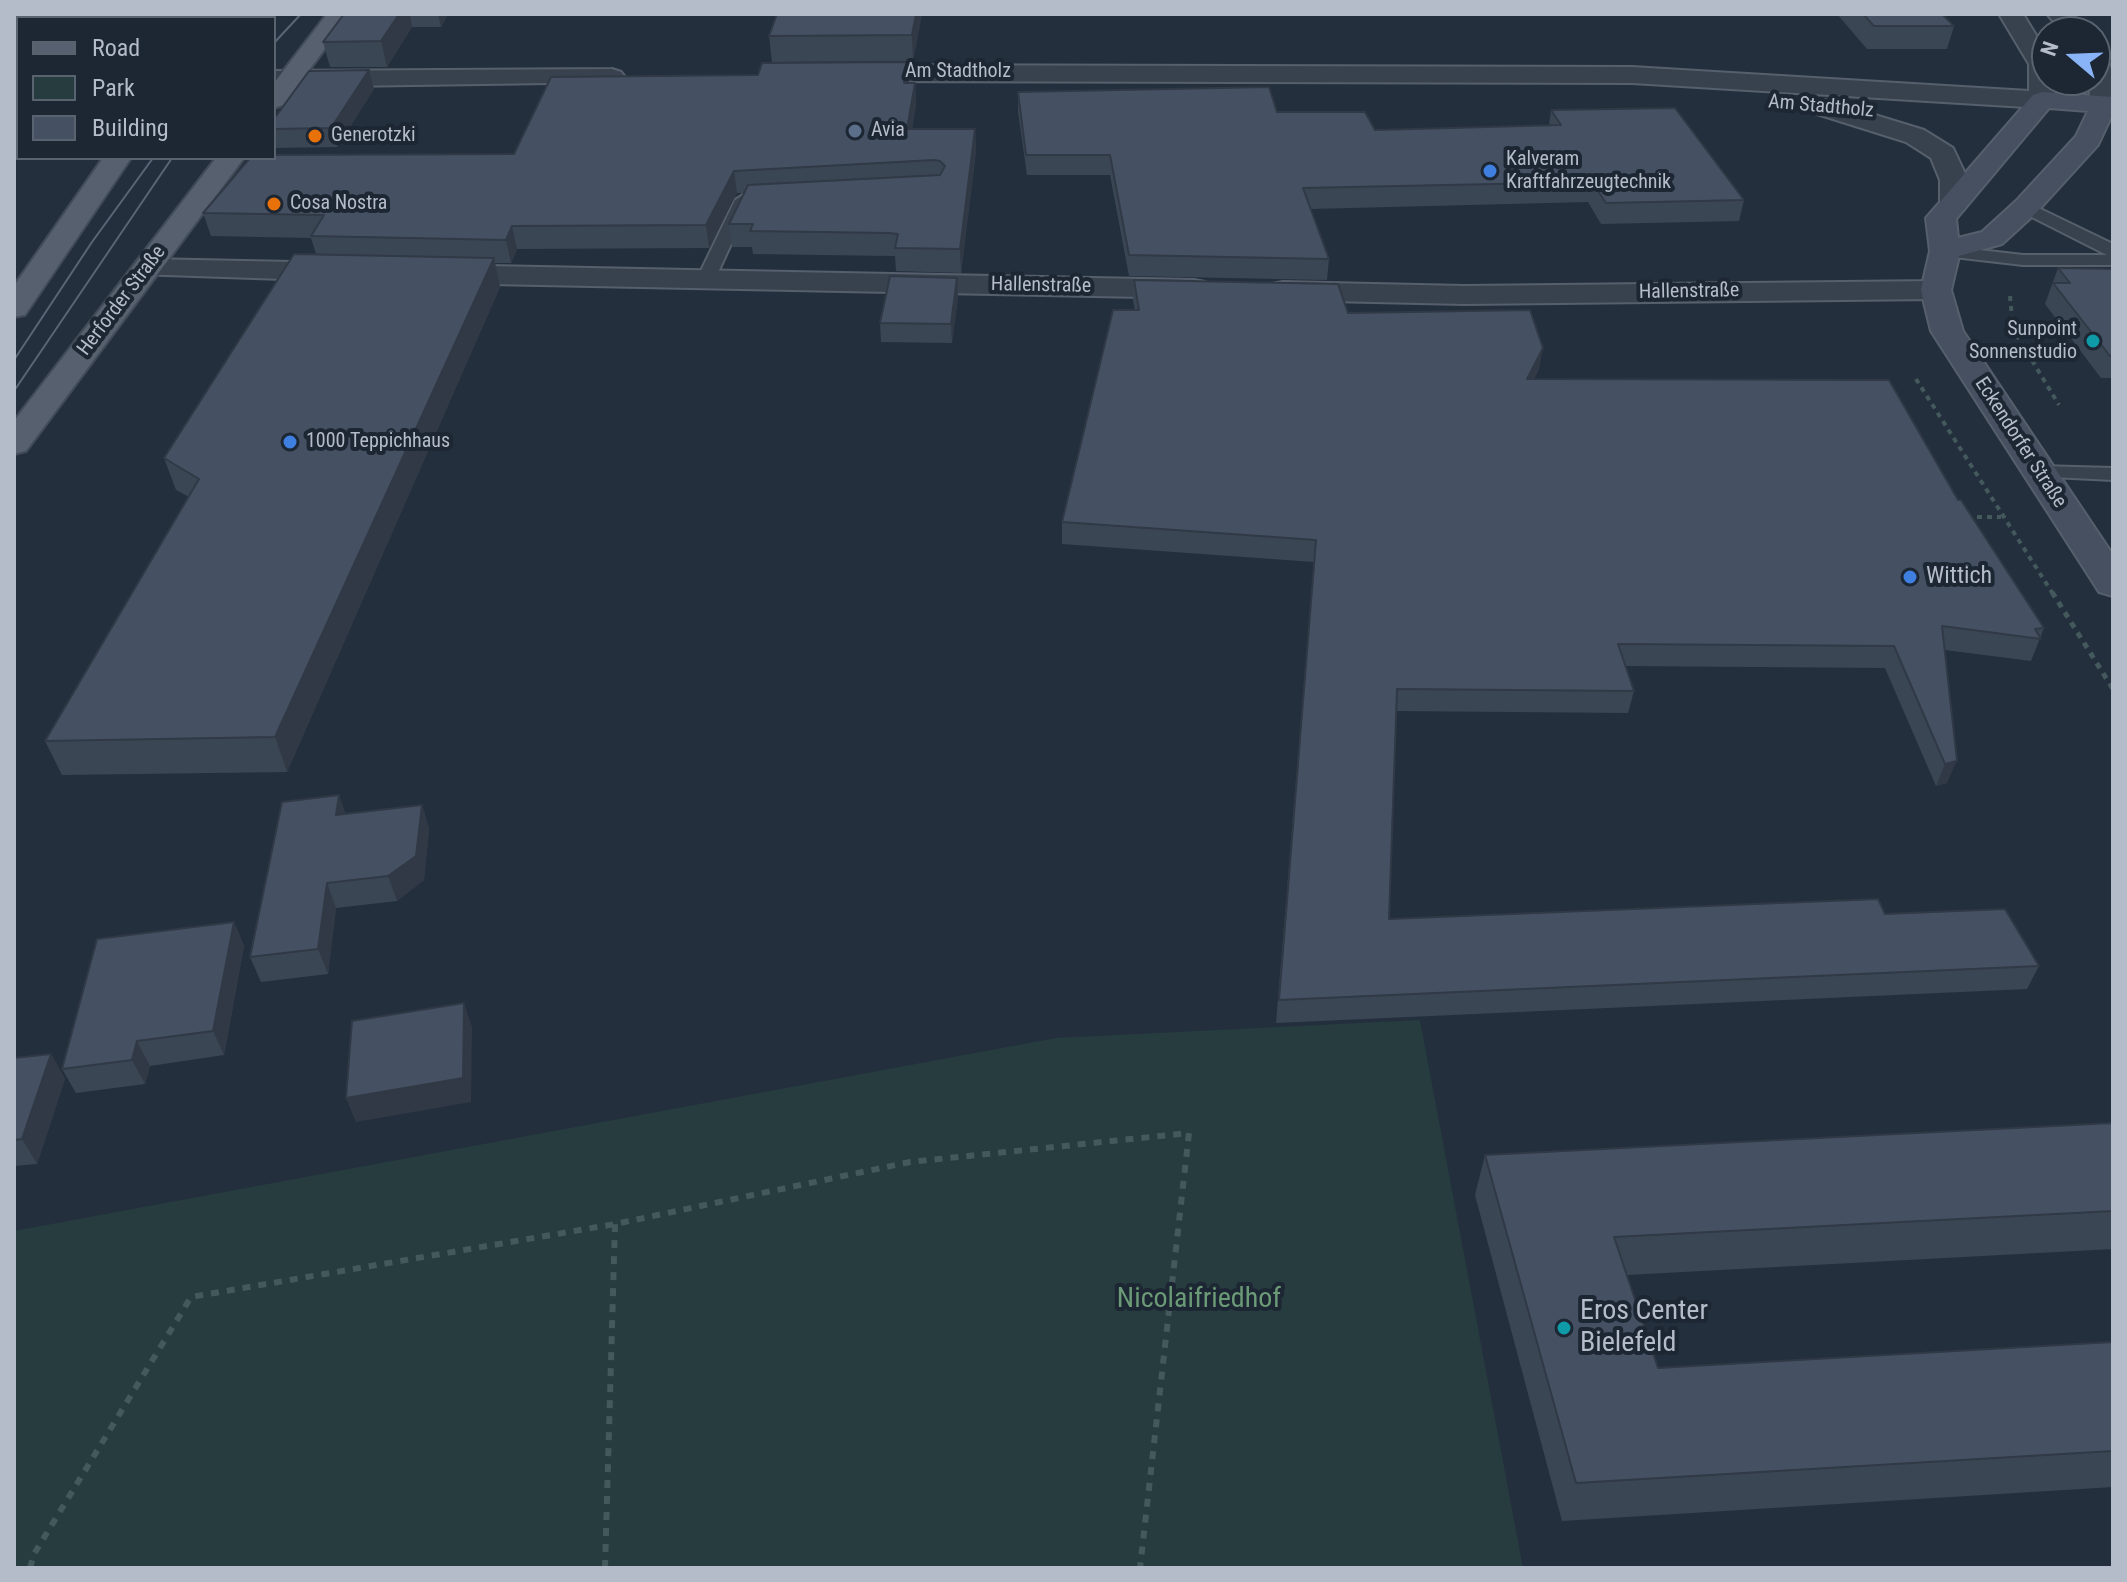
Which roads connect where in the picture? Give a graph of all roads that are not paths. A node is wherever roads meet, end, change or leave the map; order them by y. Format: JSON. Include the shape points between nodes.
{"nodes":[{"id":1,"x":339,"y":14,"type":"edge"},
{"id":2,"x":2011,"y":14,"type":"edge"},
{"id":3,"x":825,"y":73,"type":"edge"},
{"id":4,"x":641,"y":77,"type":"edge"},
{"id":5,"x":1529,"y":77,"type":"junction"},
{"id":6,"x":282,"y":78,"type":"edge"},
{"id":7,"x":2103,"y":96,"type":"edge"},
{"id":8,"x":1826,"y":108,"type":"junction"},
{"id":9,"x":2034,"y":112,"type":"junction"},
{"id":10,"x":2106,"y":116,"type":"edge"},
{"id":11,"x":116,"y":160,"type":"edge"},
{"id":12,"x":228,"y":160,"type":"edge"},
{"id":13,"x":773,"y":198,"type":"edge"},
{"id":14,"x":1954,"y":203,"type":"junction"},
{"id":15,"x":2026,"y":207,"type":"junction"},
{"id":16,"x":1945,"y":251,"type":"junction"},
{"id":17,"x":2113,"y":251,"type":"edge"},
{"id":18,"x":2113,"y":260,"type":"edge"},
{"id":19,"x":147,"y":268,"type":"junction"},
{"id":20,"x":372,"y":273,"type":"edge"},
{"id":21,"x":404,"y":273,"type":"edge"},
{"id":22,"x":706,"y":279,"type":"junction"},
{"id":23,"x":1227,"y":290,"type":"edge"},
{"id":24,"x":1936,"y":290,"type":"junction"},
{"id":25,"x":1258,"y":291,"type":"edge"},
{"id":26,"x":14,"y":308,"type":"edge"},
{"id":27,"x":14,"y":444,"type":"edge"},
{"id":28,"x":2038,"y":472,"type":"junction"},
{"id":29,"x":2108,"y":474,"type":"edge"},
{"id":30,"x":2113,"y":584,"type":"edge"}],
"edges":[{"from":1,"to":6,"type":"main road"},
{"from":2,"to":9,"type":"street","via":[[2041,64]]},
{"from":3,"to":5,"type":"street","name":"Am Stadtholz"},
{"from":4,"to":6,"type":"street"},
{"from":5,"to":8,"type":"street","name":"Am Stadtholz"},
{"from":5,"to":9,"type":"street","name":"Am Stadtholz","via":[[1632,75]]},
{"from":7,"to":10,"type":"street"},
{"from":8,"to":9,"type":"street","name":"Am Stadtholz"},
{"from":8,"to":14,"type":"street","via":[[1915,136],[1943,154],[1954,180]]},
{"from":9,"to":10,"type":"main road","name":"Am Stadtholz"},
{"from":9,"to":14,"type":"main road","name":"Eckendorfer Straße"},
{"from":10,"to":15,"type":"main road"},
{"from":11,"to":26,"type":"main road"},
{"from":12,"to":19,"type":"main road","name":"Herforder Straße"},
{"from":13,"to":22,"type":"lane","via":[[743,200]]},
{"from":14,"to":16,"type":"main road","name":"Eckendorfer Straße","via":[[1941,218]]},
{"from":15,"to":16,"type":"main road","via":[[1992,238]]},
{"from":15,"to":17,"type":"lane"},
{"from":16,"to":18,"type":"lane","via":[[2023,260]]},
{"from":16,"to":24,"type":"main road","name":"Eckendorfer Straße"},
{"from":19,"to":20,"type":"street"},
{"from":19,"to":27,"type":"main road","name":"Herforder Straße"},
{"from":21,"to":22,"type":"street","name":"Hallenstraße"},
{"from":22,"to":23,"type":"street","name":"Hallenstraße"},
{"from":24,"to":25,"type":"street","name":"Hallenstraße","via":[[1464,295]]},
{"from":24,"to":28,"type":"main road","name":"Eckendorfer Straße","via":[[1947,331]]},
{"from":28,"to":29,"type":"lane"},
{"from":28,"to":30,"type":"main road","name":"Eckendorfer Straße"}]}
